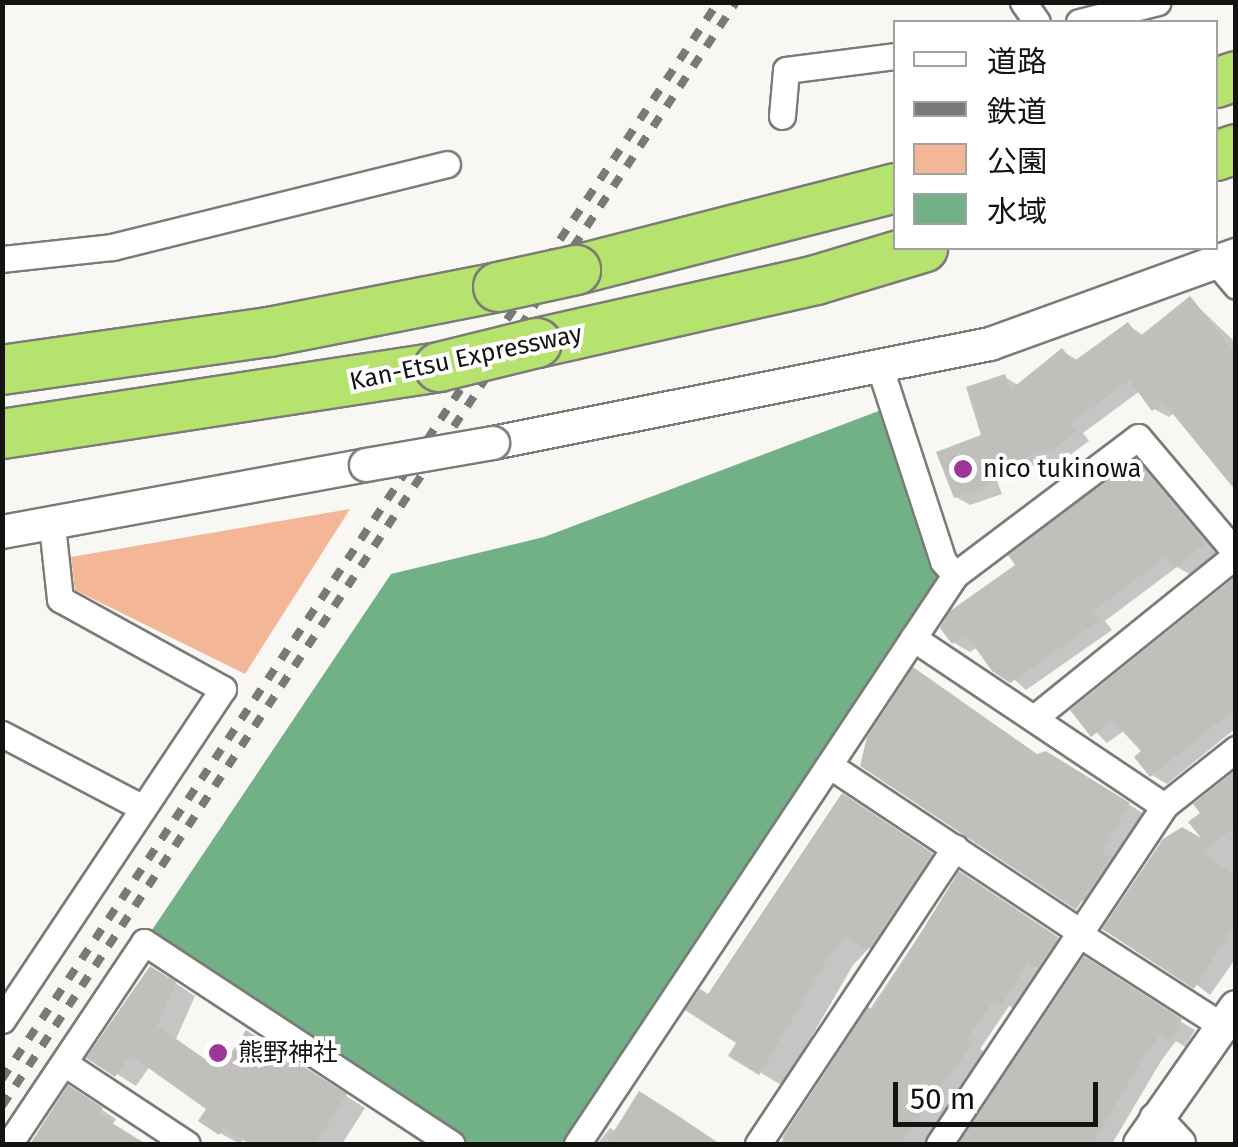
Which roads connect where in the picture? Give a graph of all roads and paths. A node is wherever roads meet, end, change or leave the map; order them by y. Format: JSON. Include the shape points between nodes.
{"nodes":[{"id":1,"x":1158,"y":2,"type":"edge"},
{"id":2,"x":1087,"y":20,"type":"edge"},
{"id":3,"x":893,"y":56,"type":"edge"},
{"id":4,"x":782,"y":116,"type":"dead end"},
{"id":5,"x":447,"y":164,"type":"dead end"},
{"id":6,"x":893,"y":189,"type":"edge"},
{"id":7,"x":916,"y":250,"type":"edge"},
{"id":8,"x":2,"y":259,"type":"edge"},
{"id":9,"x":1229,"y":268,"type":"edge"},
{"id":10,"x":880,"y":368,"type":"junction"},
{"id":11,"x":2,"y":370,"type":"edge"},
{"id":12,"x":2,"y":434,"type":"edge"},
{"id":13,"x":52,"y":525,"type":"junction"},
{"id":14,"x":2,"y":532,"type":"edge"},
{"id":15,"x":1236,"y":554,"type":"edge"},
{"id":16,"x":955,"y":575,"type":"junction"},
{"id":17,"x":913,"y":638,"type":"junction"},
{"id":18,"x":1034,"y":718,"type":"junction"},
{"id":19,"x":2,"y":734,"type":"edge"},
{"id":20,"x":1236,"y":748,"type":"edge"},
{"id":21,"x":829,"y":764,"type":"junction"},
{"id":22,"x":1164,"y":806,"type":"junction"},
{"id":23,"x":144,"y":808,"type":"junction"},
{"id":24,"x":955,"y":848,"type":"junction"},
{"id":25,"x":1080,"y":933,"type":"junction"},
{"id":26,"x":1228,"y":1016,"type":"edge"},
{"id":27,"x":2,"y":1020,"type":"edge"},
{"id":28,"x":64,"y":1062,"type":"junction"},
{"id":29,"x":1148,"y":1132,"type":"edge"},
{"id":30,"x":9,"y":1144,"type":"edge"},
{"id":31,"x":188,"y":1144,"type":"edge"},
{"id":32,"x":452,"y":1144,"type":"edge"},
{"id":33,"x":576,"y":1144,"type":"edge"},
{"id":34,"x":758,"y":1144,"type":"edge"},
{"id":35,"x":939,"y":1144,"type":"edge"},
{"id":36,"x":1180,"y":1144,"type":"edge"}],
"edges":[{"from":1,"to":2,"type":"street"},
{"from":3,"to":4,"type":"street","via":[[786,70]]},
{"from":5,"to":8,"type":"street","via":[[112,247]]},
{"from":6,"to":11,"type":"highway","bridge":true,"via":[[498,287],[269,332]]},
{"from":7,"to":12,"type":"highway","name":"Kan-Etsu Expressway","bridge":true,"via":[[816,280],[439,367]]},
{"from":9,"to":10,"type":"street","via":[[990,344]]},
{"from":10,"to":13,"type":"street","bridge":true},
{"from":10,"to":16,"type":"street","via":[[943,561]]},
{"from":13,"to":14,"type":"street"},
{"from":13,"to":23,"type":"street","via":[[60,598],[223,688]]},
{"from":15,"to":16,"type":"street","via":[[1138,437]]},
{"from":15,"to":18,"type":"street"},
{"from":16,"to":17,"type":"street"},
{"from":17,"to":18,"type":"street"},
{"from":17,"to":21,"type":"street"},
{"from":18,"to":22,"type":"street"},
{"from":19,"to":23,"type":"street"},
{"from":20,"to":22,"type":"street"},
{"from":21,"to":24,"type":"street"},
{"from":21,"to":33,"type":"street"},
{"from":22,"to":25,"type":"street"},
{"from":23,"to":27,"type":"street"},
{"from":24,"to":25,"type":"street"},
{"from":24,"to":34,"type":"street"},
{"from":25,"to":26,"type":"street"},
{"from":25,"to":35,"type":"street"},
{"from":26,"to":29,"type":"street"},
{"from":28,"to":30,"type":"street"},
{"from":28,"to":31,"type":"street"},
{"from":28,"to":32,"type":"street","via":[[144,942]]},
{"from":29,"to":36,"type":"street"}]}
